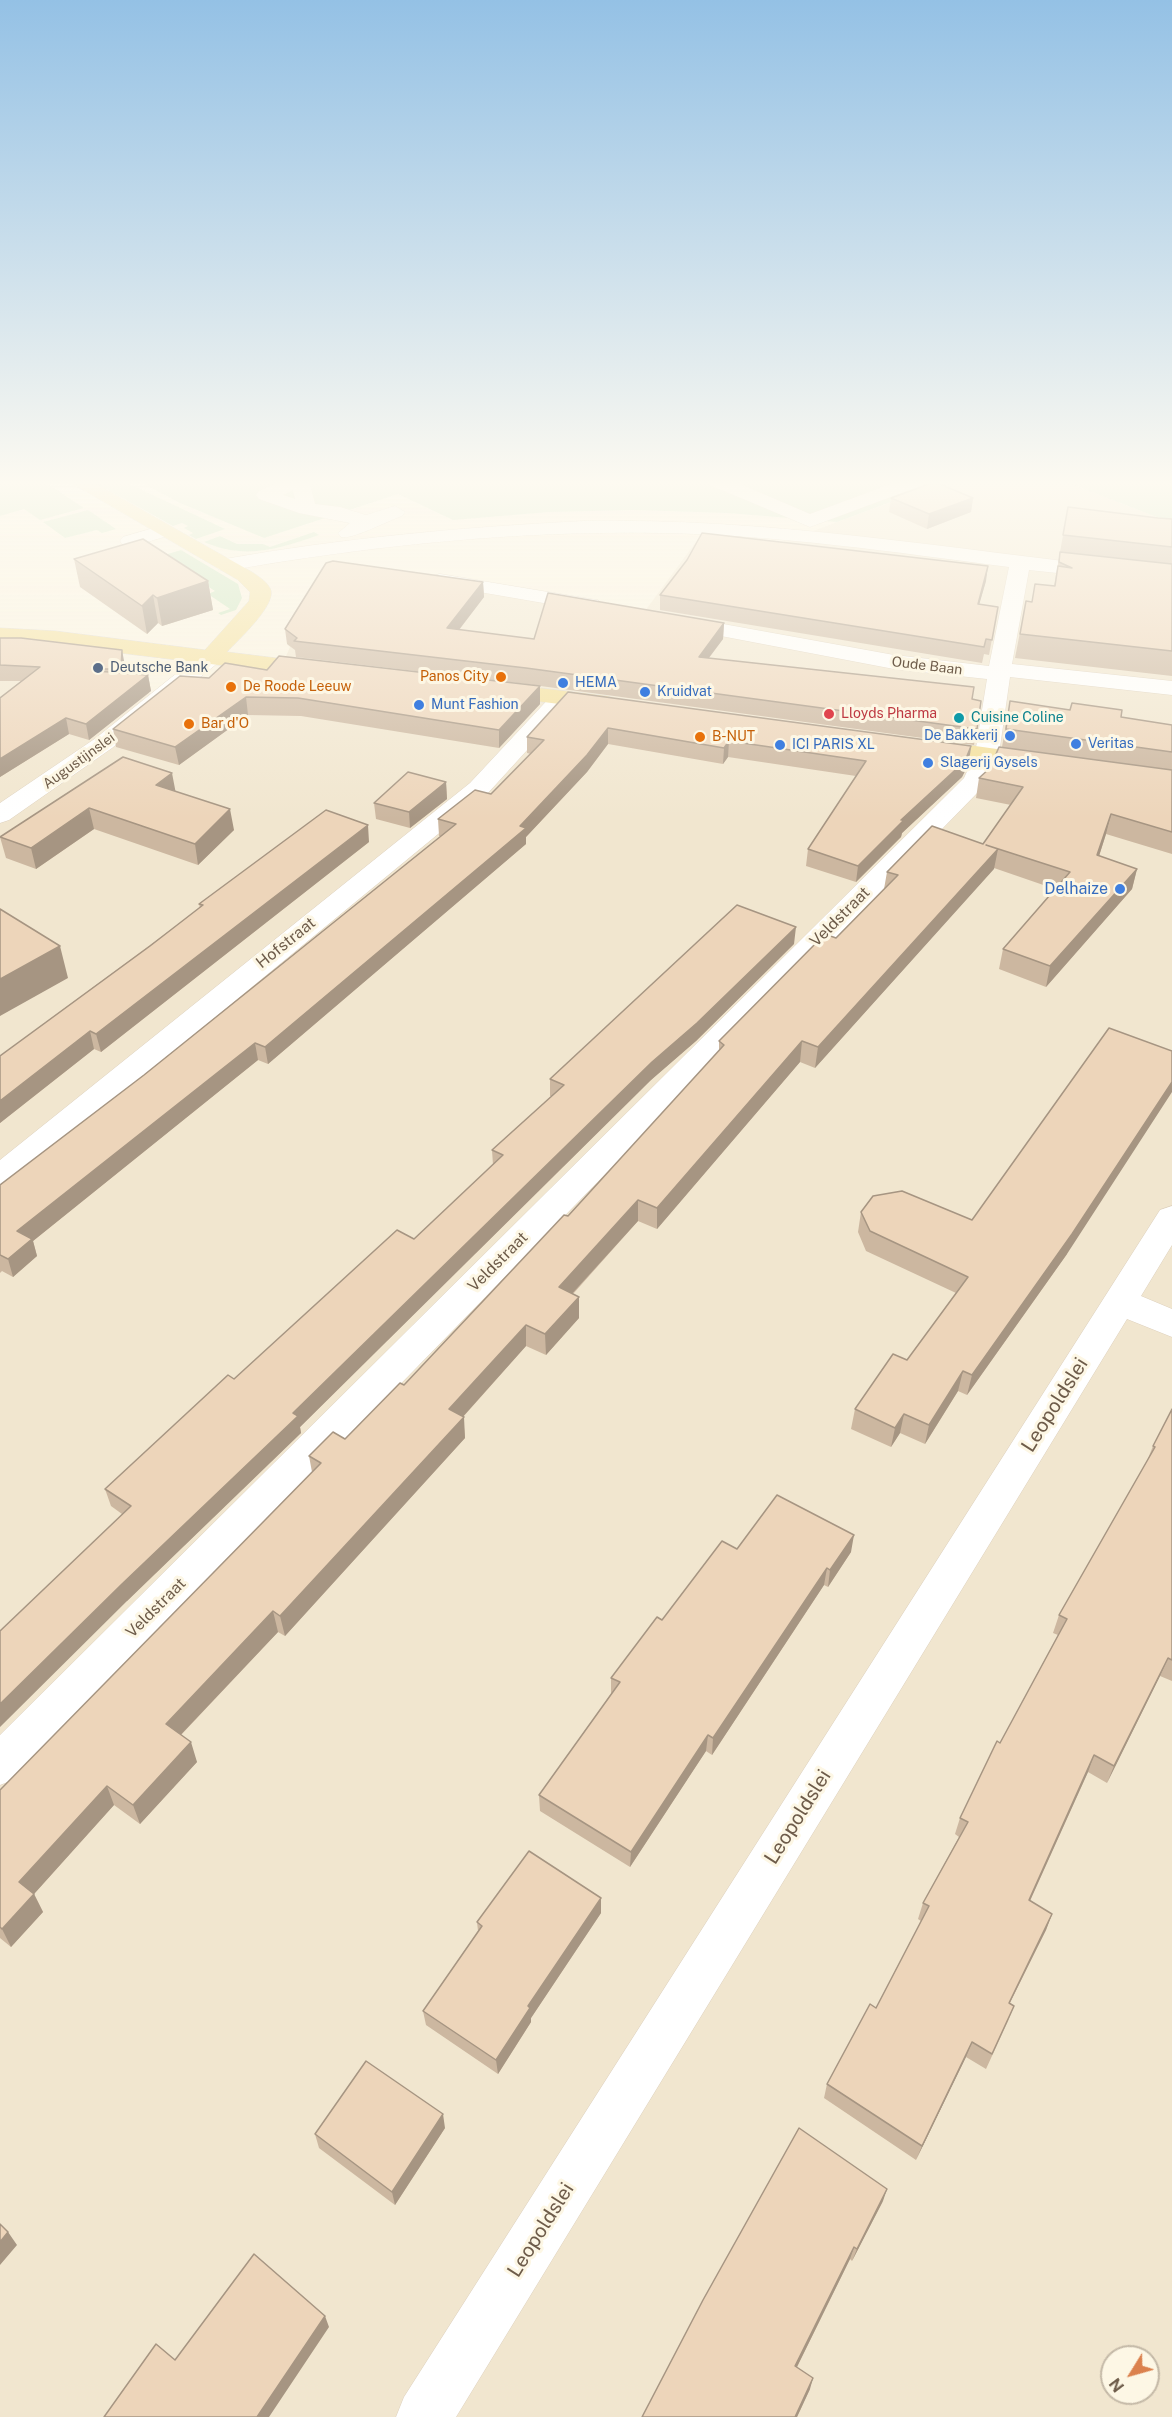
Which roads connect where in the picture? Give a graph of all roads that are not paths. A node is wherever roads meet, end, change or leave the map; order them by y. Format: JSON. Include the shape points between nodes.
{"nodes":[{"id":1,"x":261,"y":594,"type":"edge"},
{"id":2,"x":519,"y":594,"type":"edge"},
{"id":3,"x":1014,"y":594,"type":"edge"},
{"id":4,"x":611,"y":609,"type":"edge"},
{"id":5,"x":654,"y":617,"type":"edge"},
{"id":6,"x":0,"y":635,"type":"edge"},
{"id":7,"x":211,"y":657,"type":"junction"},
{"id":8,"x":1000,"y":672,"type":"junction"},
{"id":9,"x":339,"y":673,"type":"edge"},
{"id":10,"x":470,"y":687,"type":"edge"},
{"id":11,"x":1172,"y":688,"type":"edge"},
{"id":12,"x":562,"y":698,"type":"junction"},
{"id":13,"x":632,"y":707,"type":"edge"},
{"id":14,"x":903,"y":743,"type":"edge"},
{"id":15,"x":987,"y":754,"type":"junction"},
{"id":16,"x":1066,"y":765,"type":"edge"},
{"id":17,"x":0,"y":815,"type":"edge"},
{"id":18,"x":0,"y":1177,"type":"edge"},
{"id":19,"x":1172,"y":1218,"type":"edge"},
{"id":20,"x":1124,"y":1295,"type":"junction"},
{"id":21,"x":1172,"y":1307,"type":"edge"},
{"id":22,"x":1172,"y":1324,"type":"edge"},
{"id":23,"x":0,"y":1765,"type":"edge"},
{"id":24,"x":424,"y":2417,"type":"edge"}],
"edges":[{"from":1,"to":7,"type":"main road","via":[[260,602]]},
{"from":2,"to":4,"type":"street"},
{"from":3,"to":8,"type":"street","name":"Veldstraat"},
{"from":5,"to":8,"type":"street","name":"Oude Baan","via":[[894,662]]},
{"from":6,"to":7,"type":"main road"},
{"from":7,"to":9,"type":"main road"},
{"from":7,"to":17,"type":"street","name":"Augustijnslei","via":[[108,740]]},
{"from":8,"to":11,"type":"street","name":"Oude Baan"},
{"from":8,"to":15,"type":"street","name":"Veldstraat"},
{"from":10,"to":12,"type":"main road"},
{"from":12,"to":13,"type":"main road"},
{"from":12,"to":18,"type":"street","name":"Hofstraat","via":[[479,788]]},
{"from":14,"to":15,"type":"main road"},
{"from":15,"to":16,"type":"main road"},
{"from":15,"to":23,"type":"street","name":"Veldstraat","via":[[975,780]]},
{"from":19,"to":20,"type":"street","name":"Leopoldslei"},
{"from":20,"to":21,"type":"street"},
{"from":20,"to":22,"type":"street"},
{"from":20,"to":24,"type":"street","name":"Leopoldslei"}]}
